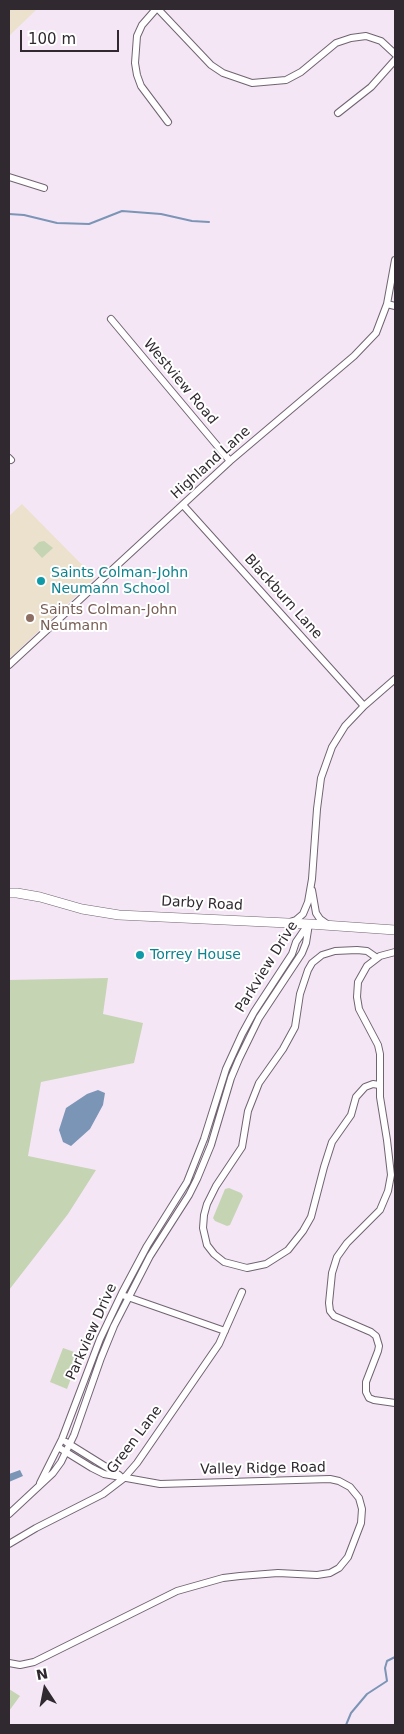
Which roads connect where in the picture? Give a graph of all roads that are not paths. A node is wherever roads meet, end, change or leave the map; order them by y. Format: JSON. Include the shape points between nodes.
{"nodes":[{"id":1,"x":157,"y":9,"type":"edge"},
{"id":2,"x":395,"y":54,"type":"edge"},
{"id":3,"x":395,"y":60,"type":"edge"},
{"id":4,"x":338,"y":113,"type":"dead end"},
{"id":5,"x":168,"y":122,"type":"dead end"},
{"id":6,"x":9,"y":177,"type":"edge"},
{"id":7,"x":44,"y":188,"type":"dead end"},
{"id":8,"x":395,"y":260,"type":"edge"},
{"id":9,"x":387,"y":304,"type":"junction"},
{"id":10,"x":395,"y":306,"type":"edge"},
{"id":11,"x":111,"y":318,"type":"dead end"},
{"id":12,"x":230,"y":461,"type":"junction"},
{"id":13,"x":183,"y":505,"type":"junction"},
{"id":14,"x":9,"y":665,"type":"edge"},
{"id":15,"x":395,"y":679,"type":"edge"},
{"id":16,"x":364,"y":706,"type":"junction"},
{"id":17,"x":312,"y":879,"type":"junction"},
{"id":18,"x":9,"y":893,"type":"edge"},
{"id":19,"x":288,"y":923,"type":"junction"},
{"id":20,"x":309,"y":924,"type":"junction"},
{"id":21,"x":330,"y":925,"type":"junction"},
{"id":22,"x":395,"y":930,"type":"edge"},
{"id":23,"x":395,"y":952,"type":"edge"},
{"id":24,"x":377,"y":958,"type":"junction"},
{"id":25,"x":260,"y":1002,"type":"junction"},
{"id":26,"x":267,"y":1006,"type":"junction"},
{"id":27,"x":227,"y":1066,"type":"junction"},
{"id":28,"x":235,"y":1069,"type":"junction"},
{"id":29,"x":379,"y":1085,"type":"junction"},
{"id":30,"x":150,"y":1242,"type":"junction"},
{"id":31,"x":157,"y":1246,"type":"junction"},
{"id":32,"x":242,"y":1292,"type":"dead end"},
{"id":33,"x":121,"y":1294,"type":"junction"},
{"id":34,"x":129,"y":1297,"type":"junction"},
{"id":35,"x":225,"y":1331,"type":"junction"},
{"id":36,"x":395,"y":1403,"type":"edge"},
{"id":37,"x":62,"y":1439,"type":"junction"},
{"id":38,"x":69,"y":1444,"type":"junction"},
{"id":39,"x":58,"y":1447,"type":"junction"},
{"id":40,"x":66,"y":1451,"type":"junction"},
{"id":41,"x":124,"y":1478,"type":"junction"},
{"id":42,"x":40,"y":1484,"type":"junction"},
{"id":43,"x":9,"y":1514,"type":"edge"},
{"id":44,"x":9,"y":1544,"type":"edge"},
{"id":45,"x":9,"y":1663,"type":"edge"}],
"edges":[{"from":1,"to":2,"type":"street","via":[[211,65],[223,73],[252,83],[286,80],[336,43],[350,38],[366,36],[381,41]]},
{"from":1,"to":5,"type":"street","via":[[142,25],[137,36],[136,75]]},
{"from":3,"to":4,"type":"street","via":[[371,87]]},
{"from":6,"to":7,"type":"street"},
{"from":8,"to":9,"type":"street","name":"Highland Lane"},
{"from":9,"to":10,"type":"street"},
{"from":9,"to":12,"type":"street","name":"Highland Lane","via":[[376,333],[354,356]]},
{"from":11,"to":12,"type":"street","name":"Westview Road"},
{"from":12,"to":13,"type":"street","name":"Highland Lane"},
{"from":13,"to":14,"type":"street","name":"Highland Lane"},
{"from":13,"to":16,"type":"street","name":"Blackburn Lane"},
{"from":15,"to":16,"type":"street"},
{"from":16,"to":17,"type":"street","via":[[345,726],[332,747],[321,778]]},
{"from":17,"to":19,"type":"street","via":[[303,914]]},
{"from":17,"to":21,"type":"street","via":[[316,913]]},
{"from":18,"to":19,"type":"main road","name":"Darby Road","via":[[119,915]]},
{"from":19,"to":20,"type":"main road","name":"Darby Road"},
{"from":20,"to":21,"type":"main road","name":"Darby Road"},
{"from":20,"to":25,"type":"street","name":"Parkview Drive"},
{"from":20,"to":26,"type":"street","name":"Parkview Drive","via":[[302,952]]},
{"from":21,"to":22,"type":"main road","name":"Darby Road"},
{"from":23,"to":24,"type":"street"},
{"from":24,"to":29,"type":"street","via":[[367,966],[358,982],[357,997],[359,1010],[379,1049]]},
{"from":24,"to":29,"type":"street","via":[[367,951],[335,951],[322,955],[308,970],[295,1027],[259,1083],[248,1111],[242,1147],[216,1186],[204,1215],[205,1239],[219,1259],[241,1267],[254,1267],[272,1261],[288,1250],[310,1217],[332,1142],[351,1114],[356,1098],[366,1087]]},
{"from":25,"to":26,"type":"street"},
{"from":25,"to":27,"type":"street","name":"Parkview Drive"},
{"from":26,"to":28,"type":"street","name":"Parkview Drive"},
{"from":27,"to":28,"type":"street"},
{"from":27,"to":30,"type":"street","name":"Parkview Drive","via":[[187,1182]]},
{"from":28,"to":31,"type":"street","name":"Parkview Drive","via":[[204,1163],[189,1195]]},
{"from":29,"to":36,"type":"street","via":[[391,1175],[388,1191],[380,1210],[346,1243],[337,1257],[329,1303],[334,1316],[376,1336],[378,1351],[366,1382],[366,1392],[374,1400]]},
{"from":30,"to":31,"type":"street"},
{"from":30,"to":33,"type":"street","name":"Parkview Drive"},
{"from":31,"to":34,"type":"street","name":"Parkview Drive"},
{"from":32,"to":35,"type":"street","name":"Green Lane"},
{"from":33,"to":34,"type":"street"},
{"from":33,"to":37,"type":"street","name":"Parkview Drive","via":[[100,1338]]},
{"from":34,"to":35,"type":"street"},
{"from":34,"to":38,"type":"street","name":"Parkview Drive","via":[[101,1358]]},
{"from":35,"to":41,"type":"street","name":"Green Lane"},
{"from":37,"to":38,"type":"street","name":"Valley Ridge Road"},
{"from":37,"to":39,"type":"street","name":"Parkview Drive"},
{"from":38,"to":40,"type":"street","name":"Parkview Drive"},
{"from":38,"to":41,"type":"street","name":"Valley Ridge Road"},
{"from":39,"to":40,"type":"street","name":"Valley Ridge Road"},
{"from":39,"to":42,"type":"street","name":"Parkview Drive"},
{"from":40,"to":41,"type":"street","name":"Valley Ridge Road","via":[[104,1474]]},
{"from":40,"to":42,"type":"street","name":"Parkview Drive","via":[[53,1473]]},
{"from":41,"to":44,"type":"street","name":"Green Lane","via":[[103,1494]]},
{"from":41,"to":45,"type":"street","name":"Valley Ridge Road","via":[[160,1484],[330,1479],[345,1483],[355,1492],[362,1509],[361,1524],[348,1558],[330,1573],[240,1576],[176,1591],[34,1662]]},
{"from":42,"to":43,"type":"street","name":"Parkview Drive"}]}
